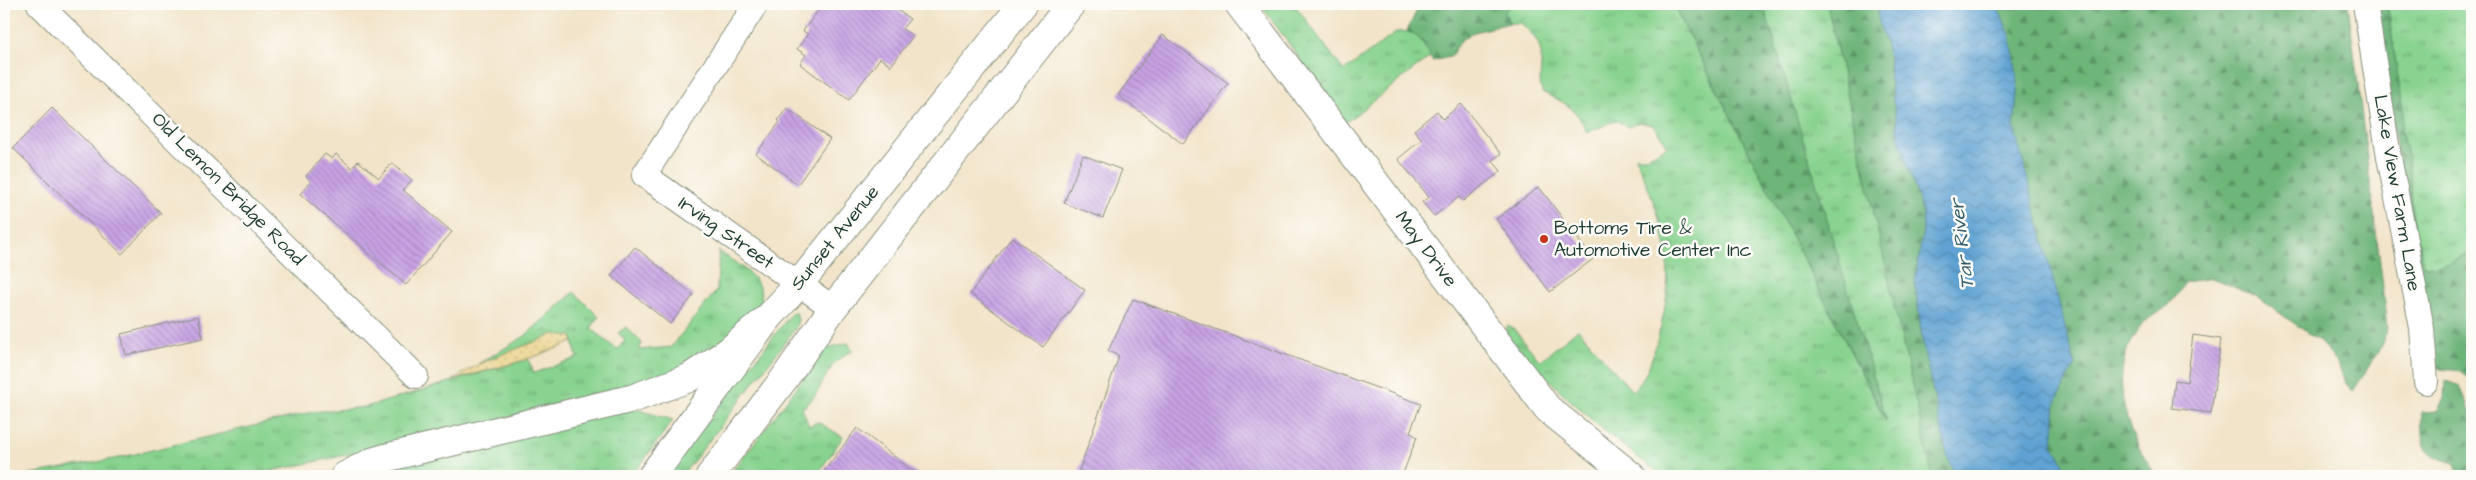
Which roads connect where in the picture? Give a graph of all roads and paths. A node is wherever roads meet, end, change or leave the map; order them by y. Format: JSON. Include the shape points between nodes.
{"nodes":[{"id":1,"x":39,"y":4,"type":"edge"},
{"id":2,"x":756,"y":4,"type":"edge"},
{"id":3,"x":1023,"y":4,"type":"edge"},
{"id":4,"x":1071,"y":4,"type":"edge"},
{"id":5,"x":1238,"y":4,"type":"edge"},
{"id":6,"x":2366,"y":4,"type":"edge"},
{"id":7,"x":799,"y":284,"type":"junction"},
{"id":8,"x":833,"y":308,"type":"junction"},
{"id":9,"x":768,"y":318,"type":"junction"},
{"id":10,"x":416,"y":376,"type":"dead end"},
{"id":11,"x":2426,"y":382,"type":"dead end"},
{"id":12,"x":345,"y":476,"type":"edge"},
{"id":13,"x":652,"y":476,"type":"edge"},
{"id":14,"x":710,"y":476,"type":"edge"},
{"id":15,"x":1631,"y":476,"type":"edge"}],
"edges":[{"from":1,"to":10,"type":"street","name":"Old Lemon Bridge Road"},
{"from":2,"to":7,"type":"street","name":"Irving Street","via":[[644,176]]},
{"from":3,"to":7,"type":"main road","name":"Sunset Avenue"},
{"from":4,"to":8,"type":"main road"},
{"from":5,"to":15,"type":"main road","name":"May Drive","via":[[1548,409]]},
{"from":6,"to":11,"type":"street","name":"Lake View Farm Lane","via":[[2389,157],[2422,328]]},
{"from":7,"to":8,"type":"street","name":"Irving Street"},
{"from":7,"to":9,"type":"main road","name":"Sunset Avenue"},
{"from":8,"to":14,"type":"main road"},
{"from":9,"to":12,"type":"main road","via":[[707,367],[667,387],[634,398],[389,457]]},
{"from":9,"to":13,"type":"main road","name":"Sunset Avenue"}]}
